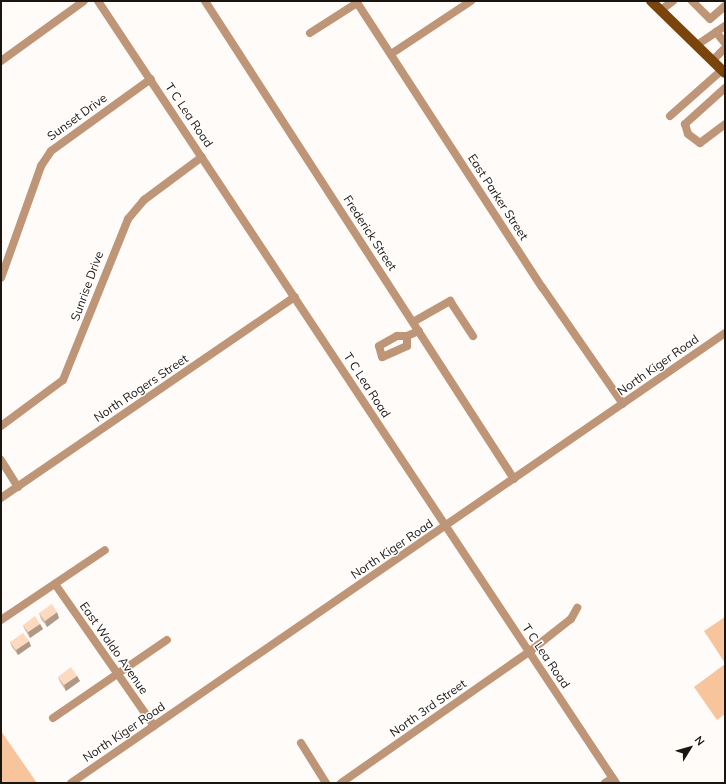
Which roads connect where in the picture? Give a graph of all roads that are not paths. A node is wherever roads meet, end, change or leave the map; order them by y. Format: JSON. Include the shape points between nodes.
{"nodes":[{"id":1,"x":84,"y":1,"type":"edge"},
{"id":2,"x":98,"y":1,"type":"edge"},
{"id":3,"x":205,"y":1,"type":"edge"},
{"id":4,"x":471,"y":1,"type":"edge"},
{"id":5,"x":651,"y":1,"type":"edge"},
{"id":6,"x":673,"y":1,"type":"edge"},
{"id":7,"x":692,"y":1,"type":"edge"},
{"id":8,"x":357,"y":2,"type":"edge"},
{"id":9,"x":725,"y":6,"type":"edge"},
{"id":10,"x":661,"y":10,"type":"junction"},
{"id":11,"x":725,"y":26,"type":"edge"},
{"id":12,"x":716,"y":32,"type":"junction"},
{"id":13,"x":310,"y":33,"type":"dead end"},
{"id":14,"x":725,"y":43,"type":"edge"},
{"id":15,"x":697,"y":46,"type":"junction"},
{"id":16,"x":725,"y":48,"type":"edge"},
{"id":17,"x":391,"y":54,"type":"junction"},
{"id":18,"x":1,"y":61,"type":"edge"},
{"id":19,"x":712,"y":61,"type":"junction"},
{"id":20,"x":723,"y":71,"type":"edge"},
{"id":21,"x":151,"y":79,"type":"junction"},
{"id":22,"x":725,"y":88,"type":"edge"},
{"id":23,"x":670,"y":116,"type":"dead end"},
{"id":24,"x":725,"y":124,"type":"edge"},
{"id":25,"x":202,"y":157,"type":"junction"},
{"id":26,"x":1,"y":278,"type":"edge"},
{"id":27,"x":295,"y":298,"type":"junction"},
{"id":28,"x":412,"y":322,"type":"junction"},
{"id":29,"x":419,"y":331,"type":"junction"},
{"id":30,"x":725,"y":333,"type":"edge"},
{"id":31,"x":407,"y":336,"type":"dead end"},
{"id":32,"x":473,"y":336,"type":"dead end"},
{"id":33,"x":623,"y":404,"type":"junction"},
{"id":34,"x":1,"y":426,"type":"edge"},
{"id":35,"x":1,"y":460,"type":"edge"},
{"id":36,"x":514,"y":479,"type":"junction"},
{"id":37,"x":18,"y":487,"type":"junction"},
{"id":38,"x":1,"y":498,"type":"edge"},
{"id":39,"x":446,"y":526,"type":"junction"},
{"id":40,"x":105,"y":550,"type":"dead end"},
{"id":41,"x":55,"y":584,"type":"junction"},
{"id":42,"x":577,"y":608,"type":"dead end"},
{"id":43,"x":1,"y":620,"type":"edge"},
{"id":44,"x":167,"y":640,"type":"dead end"},
{"id":45,"x":529,"y":652,"type":"junction"},
{"id":46,"x":119,"y":675,"type":"junction"},
{"id":47,"x":53,"y":718,"type":"dead end"},
{"id":48,"x":154,"y":726,"type":"junction"},
{"id":49,"x":301,"y":743,"type":"dead end"},
{"id":50,"x":615,"y":780,"type":"edge"},
{"id":51,"x":71,"y":783,"type":"edge"},
{"id":52,"x":326,"y":783,"type":"edge"},
{"id":53,"x":341,"y":783,"type":"edge"},
{"id":54,"x":606,"y":783,"type":"edge"}],
"edges":[{"from":1,"to":18,"type":"street"},
{"from":2,"to":21,"type":"street","name":"T C Lea Road"},
{"from":3,"to":28,"type":"street","name":"Frederick Street"},
{"from":4,"to":17,"type":"street"},
{"from":5,"to":10,"type":"main road"},
{"from":6,"to":10,"type":"street"},
{"from":7,"to":9,"type":"street","via":[[710,19]]},
{"from":8,"to":13,"type":"street"},
{"from":8,"to":17,"type":"street","name":"East Parker Street"},
{"from":10,"to":15,"type":"main road"},
{"from":11,"to":12,"type":"street"},
{"from":12,"to":14,"type":"street"},
{"from":12,"to":15,"type":"street"},
{"from":15,"to":19,"type":"main road"},
{"from":16,"to":19,"type":"street"},
{"from":17,"to":33,"type":"street","name":"East Parker Street","via":[[542,287]]},
{"from":19,"to":20,"type":"main road"},
{"from":20,"to":23,"type":"street"},
{"from":21,"to":25,"type":"street","name":"T C Lea Road"},
{"from":21,"to":26,"type":"street","name":"Sunset Drive","via":[[51,151],[41,166]]},
{"from":22,"to":24,"type":"street","via":[[685,124],[688,134],[700,143]]},
{"from":25,"to":27,"type":"street","name":"T C Lea Road"},
{"from":25,"to":34,"type":"street","name":"Sunrise Drive","via":[[144,200],[128,219],[63,380]]},
{"from":27,"to":37,"type":"street","name":"North Rogers Street"},
{"from":27,"to":39,"type":"street","name":"T C Lea Road"},
{"from":28,"to":29,"type":"street","name":"Frederick Street"},
{"from":28,"to":32,"type":"street","via":[[450,300]]},
{"from":29,"to":31,"type":"street"},
{"from":29,"to":36,"type":"street","name":"Frederick Street"},
{"from":30,"to":33,"type":"street","name":"North Kiger Road"},
{"from":33,"to":36,"type":"street","name":"North Kiger Road"},
{"from":35,"to":37,"type":"street"},
{"from":36,"to":39,"type":"street","name":"North Kiger Road"},
{"from":37,"to":38,"type":"street","name":"North Rogers Street"},
{"from":39,"to":45,"type":"street","name":"T C Lea Road"},
{"from":39,"to":48,"type":"street","name":"North Kiger Road"},
{"from":40,"to":41,"type":"street"},
{"from":41,"to":43,"type":"street"},
{"from":41,"to":46,"type":"street","name":"East Waldo Avenue"},
{"from":42,"to":45,"type":"street","name":"North 3rd Street","via":[[571,619]]},
{"from":44,"to":46,"type":"street"},
{"from":45,"to":50,"type":"street","name":"T C Lea Road"},
{"from":45,"to":53,"type":"street","name":"North 3rd Street"},
{"from":46,"to":47,"type":"street"},
{"from":46,"to":48,"type":"street","name":"East Waldo Avenue"},
{"from":48,"to":51,"type":"street","name":"North Kiger Road"},
{"from":49,"to":52,"type":"street"},
{"from":50,"to":54,"type":"street"}]}
